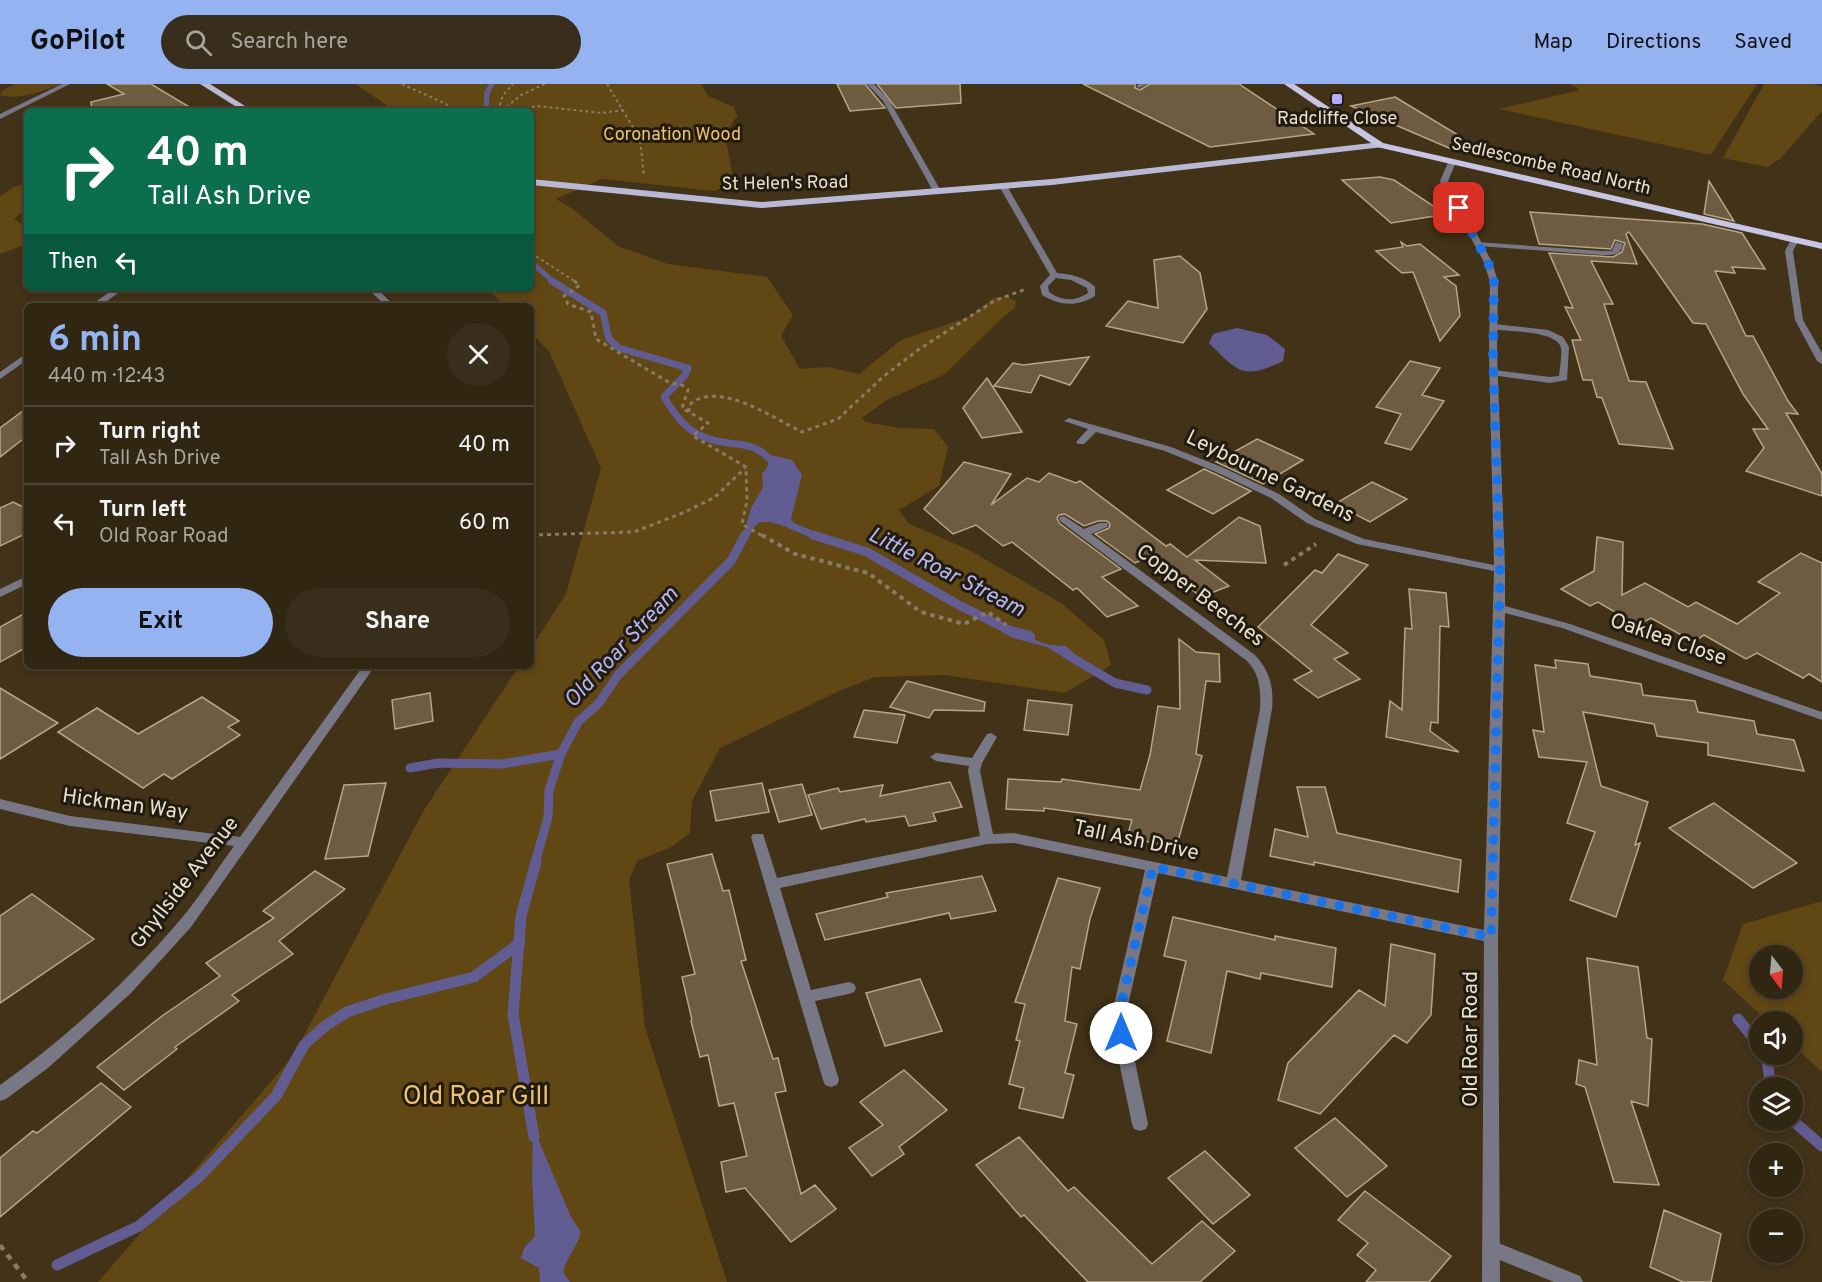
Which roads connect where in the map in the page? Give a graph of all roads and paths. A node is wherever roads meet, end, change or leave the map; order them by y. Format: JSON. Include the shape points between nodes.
{"nodes":[{"id":1,"x":68,"y":84,"type":"edge"},
{"id":2,"x":204,"y":84,"type":"edge"},
{"id":3,"x":402,"y":84,"type":"edge"},
{"id":4,"x":513,"y":84,"type":"edge"},
{"id":5,"x":545,"y":84,"type":"edge"},
{"id":6,"x":608,"y":84,"type":"edge"},
{"id":7,"x":870,"y":84,"type":"edge"},
{"id":8,"x":1288,"y":84,"type":"edge"},
{"id":9,"x":244,"y":108,"type":"edge"},
{"id":10,"x":451,"y":108,"type":"edge"},
{"id":11,"x":499,"y":108,"type":"edge"},
{"id":12,"x":506,"y":108,"type":"edge"},
{"id":13,"x":525,"y":108,"type":"edge"},
{"id":14,"x":622,"y":110,"type":"junction"},
{"id":15,"x":2,"y":115,"type":"edge"},
{"id":16,"x":1380,"y":145,"type":"junction"},
{"id":17,"x":1452,"y":162,"type":"junction"},
{"id":18,"x":534,"y":182,"type":"edge"},
{"id":19,"x":1004,"y":186,"type":"junction"},
{"id":20,"x":937,"y":191,"type":"junction"},
{"id":21,"x":647,"y":195,"type":"junction"},
{"id":22,"x":1795,"y":240,"type":"junction"},
{"id":23,"x":1619,"y":243,"type":"dead end"},
{"id":24,"x":1479,"y":244,"type":"junction"},
{"id":25,"x":1822,"y":246,"type":"edge"},
{"id":26,"x":534,"y":255,"type":"edge"},
{"id":27,"x":1054,"y":275,"type":"junction"},
{"id":28,"x":1030,"y":286,"type":"dead end"},
{"id":29,"x":116,"y":291,"type":"edge"},
{"id":30,"x":374,"y":291,"type":"edge"},
{"id":31,"x":98,"y":303,"type":"edge"},
{"id":32,"x":388,"y":303,"type":"edge"},
{"id":33,"x":1494,"y":327,"type":"junction"},
{"id":34,"x":24,"y":358,"type":"edge"},
{"id":35,"x":1822,"y":361,"type":"edge"},
{"id":36,"x":1494,"y":374,"type":"junction"},
{"id":37,"x":0,"y":376,"type":"edge"},
{"id":38,"x":689,"y":412,"type":"junction"},
{"id":39,"x":1069,"y":421,"type":"dead end"},
{"id":40,"x":1094,"y":428,"type":"junction"},
{"id":41,"x":1081,"y":442,"type":"dead end"},
{"id":42,"x":746,"y":467,"type":"junction"},
{"id":43,"x":1064,"y":519,"type":"dead end"},
{"id":44,"x":1103,"y":525,"type":"dead end"},
{"id":45,"x":1334,"y":532,"type":"junction"},
{"id":46,"x":1084,"y":533,"type":"junction"},
{"id":47,"x":534,"y":535,"type":"edge"},
{"id":48,"x":1284,"y":565,"type":"dead end"},
{"id":49,"x":1500,"y":569,"type":"junction"},
{"id":50,"x":24,"y":581,"type":"edge"},
{"id":51,"x":0,"y":594,"type":"edge"},
{"id":52,"x":1499,"y":608,"type":"junction"},
{"id":53,"x":1006,"y":625,"type":"dead end"},
{"id":54,"x":367,"y":669,"type":"edge"},
{"id":55,"x":1822,"y":716,"type":"edge"},
{"id":56,"x":991,"y":737,"type":"dead end"},
{"id":57,"x":936,"y":757,"type":"dead end"},
{"id":58,"x":976,"y":763,"type":"junction"},
{"id":59,"x":0,"y":804,"type":"edge"},
{"id":60,"x":758,"y":837,"type":"dead end"},
{"id":61,"x":987,"y":839,"type":"junction"},
{"id":62,"x":245,"y":842,"type":"junction"},
{"id":63,"x":1153,"y":867,"type":"junction"},
{"id":64,"x":1233,"y":883,"type":"junction"},
{"id":65,"x":773,"y":884,"type":"junction"},
{"id":66,"x":1491,"y":937,"type":"junction"},
{"id":67,"x":849,"y":988,"type":"dead end"},
{"id":68,"x":806,"y":997,"type":"junction"},
{"id":69,"x":831,"y":1080,"type":"dead end"},
{"id":70,"x":0,"y":1094,"type":"edge"},
{"id":71,"x":1140,"y":1124,"type":"dead end"},
{"id":72,"x":0,"y":1245,"type":"edge"},
{"id":73,"x":1491,"y":1248,"type":"junction"},
{"id":74,"x":28,"y":1282,"type":"edge"},
{"id":75,"x":1491,"y":1282,"type":"edge"},
{"id":76,"x":1574,"y":1282,"type":"edge"}],
"edges":[{"from":1,"to":15,"type":"street"},
{"from":2,"to":9,"type":"main road"},
{"from":3,"to":10,"type":"path"},
{"from":4,"to":11,"type":"path","via":[[503,95]]},
{"from":5,"to":12,"type":"path","via":[[521,95]]},
{"from":6,"to":14,"type":"path"},
{"from":7,"to":20,"type":"street","via":[[886,100]]},
{"from":8,"to":16,"type":"highway","name":"Sedlescombe Road North"},
{"from":13,"to":14,"type":"path","via":[[601,113]]},
{"from":14,"to":21,"type":"path","via":[[640,139]]},
{"from":16,"to":17,"type":"highway","name":"Sedlescombe Road North"},
{"from":16,"to":19,"type":"main road","name":"St Helen's Road"},
{"from":17,"to":22,"type":"highway","name":"Sedlescombe Road North"},
{"from":17,"to":24,"type":"street","name":"Old Roar Road","via":[[1444,181]]},
{"from":18,"to":21,"type":"main road","name":"St Helen's Road"},
{"from":19,"to":20,"type":"main road","name":"St Helen's Road"},
{"from":19,"to":27,"type":"street"},
{"from":20,"to":21,"type":"main road","name":"St Helen's Road","via":[[761,204]]},
{"from":22,"to":25,"type":"highway","name":"Sedlescombe Road North"},
{"from":22,"to":35,"type":"street","via":[[1789,251],[1799,320]]},
{"from":23,"to":24,"type":"street","via":[[1614,253]]},
{"from":24,"to":33,"type":"street","name":"Old Roar Road","via":[[1494,282]]},
{"from":26,"to":38,"type":"path","via":[[580,285],[564,296],[568,304],[591,312],[596,339],[670,383],[682,385],[688,390],[682,408]]},
{"from":27,"to":27,"type":"street","via":[[1078,279],[1090,286],[1092,294],[1072,302],[1054,299],[1045,293],[1044,286]]},
{"from":28,"to":38,"type":"path","via":[[994,301],[918,350],[838,419],[802,432],[713,395],[697,397],[689,405]]},
{"from":29,"to":31,"type":"street"},
{"from":30,"to":32,"type":"street"},
{"from":33,"to":36,"type":"street","name":"Old Roar Road"},
{"from":33,"to":36,"type":"street","via":[[1548,333],[1560,339],[1564,347],[1564,378]]},
{"from":34,"to":37,"type":"street"},
{"from":36,"to":49,"type":"street","name":"Old Roar Road"},
{"from":38,"to":42,"type":"path","via":[[708,423],[693,436]]},
{"from":39,"to":40,"type":"street","name":"Leybourne Gardens"},
{"from":40,"to":41,"type":"street"},
{"from":40,"to":45,"type":"street","name":"Leybourne Gardens","via":[[1168,449],[1220,470],[1275,496]]},
{"from":42,"to":47,"type":"path","via":[[715,497],[634,532]]},
{"from":42,"to":53,"type":"path","via":[[747,501],[742,524],[795,554],[868,573],[921,612],[964,624],[988,612]]},
{"from":43,"to":46,"type":"street","name":"Copper Beeches"},
{"from":44,"to":46,"type":"street"},
{"from":45,"to":48,"type":"path"},
{"from":45,"to":49,"type":"street","name":"Leybourne Gardens","via":[[1394,550]]},
{"from":46,"to":64,"type":"street","name":"Copper Beeches","via":[[1251,658],[1262,671],[1267,686],[1266,709]]},
{"from":49,"to":52,"type":"street","name":"Old Roar Road"},
{"from":50,"to":51,"type":"street"},
{"from":52,"to":55,"type":"street","name":"Oaklea Close","via":[[1566,626]]},
{"from":52,"to":66,"type":"street","name":"Old Roar Road"},
{"from":54,"to":62,"type":"street","name":"Ghyllside Avenue"},
{"from":56,"to":58,"type":"street"},
{"from":57,"to":58,"type":"street"},
{"from":58,"to":61,"type":"street","via":[[975,785]]},
{"from":59,"to":62,"type":"street","name":"Hickman Way","via":[[70,821]]},
{"from":60,"to":65,"type":"street"},
{"from":61,"to":63,"type":"street","name":"Tall Ash Drive","via":[[1014,838]]},
{"from":61,"to":65,"type":"street","name":"Tall Ash Drive"},
{"from":62,"to":70,"type":"street","name":"Ghyllside Avenue","via":[[186,923],[126,989],[43,1063]]},
{"from":63,"to":64,"type":"street","name":"Tall Ash Drive"},
{"from":63,"to":71,"type":"street","via":[[1121,1005],[1121,1033]]},
{"from":64,"to":66,"type":"street","name":"Tall Ash Drive"},
{"from":65,"to":68,"type":"street"},
{"from":66,"to":73,"type":"street","name":"Old Roar Road"},
{"from":67,"to":68,"type":"street"},
{"from":68,"to":69,"type":"street"},
{"from":72,"to":74,"type":"path"},
{"from":73,"to":75,"type":"street","name":"Old Roar Road"},
{"from":73,"to":76,"type":"street"}]}
